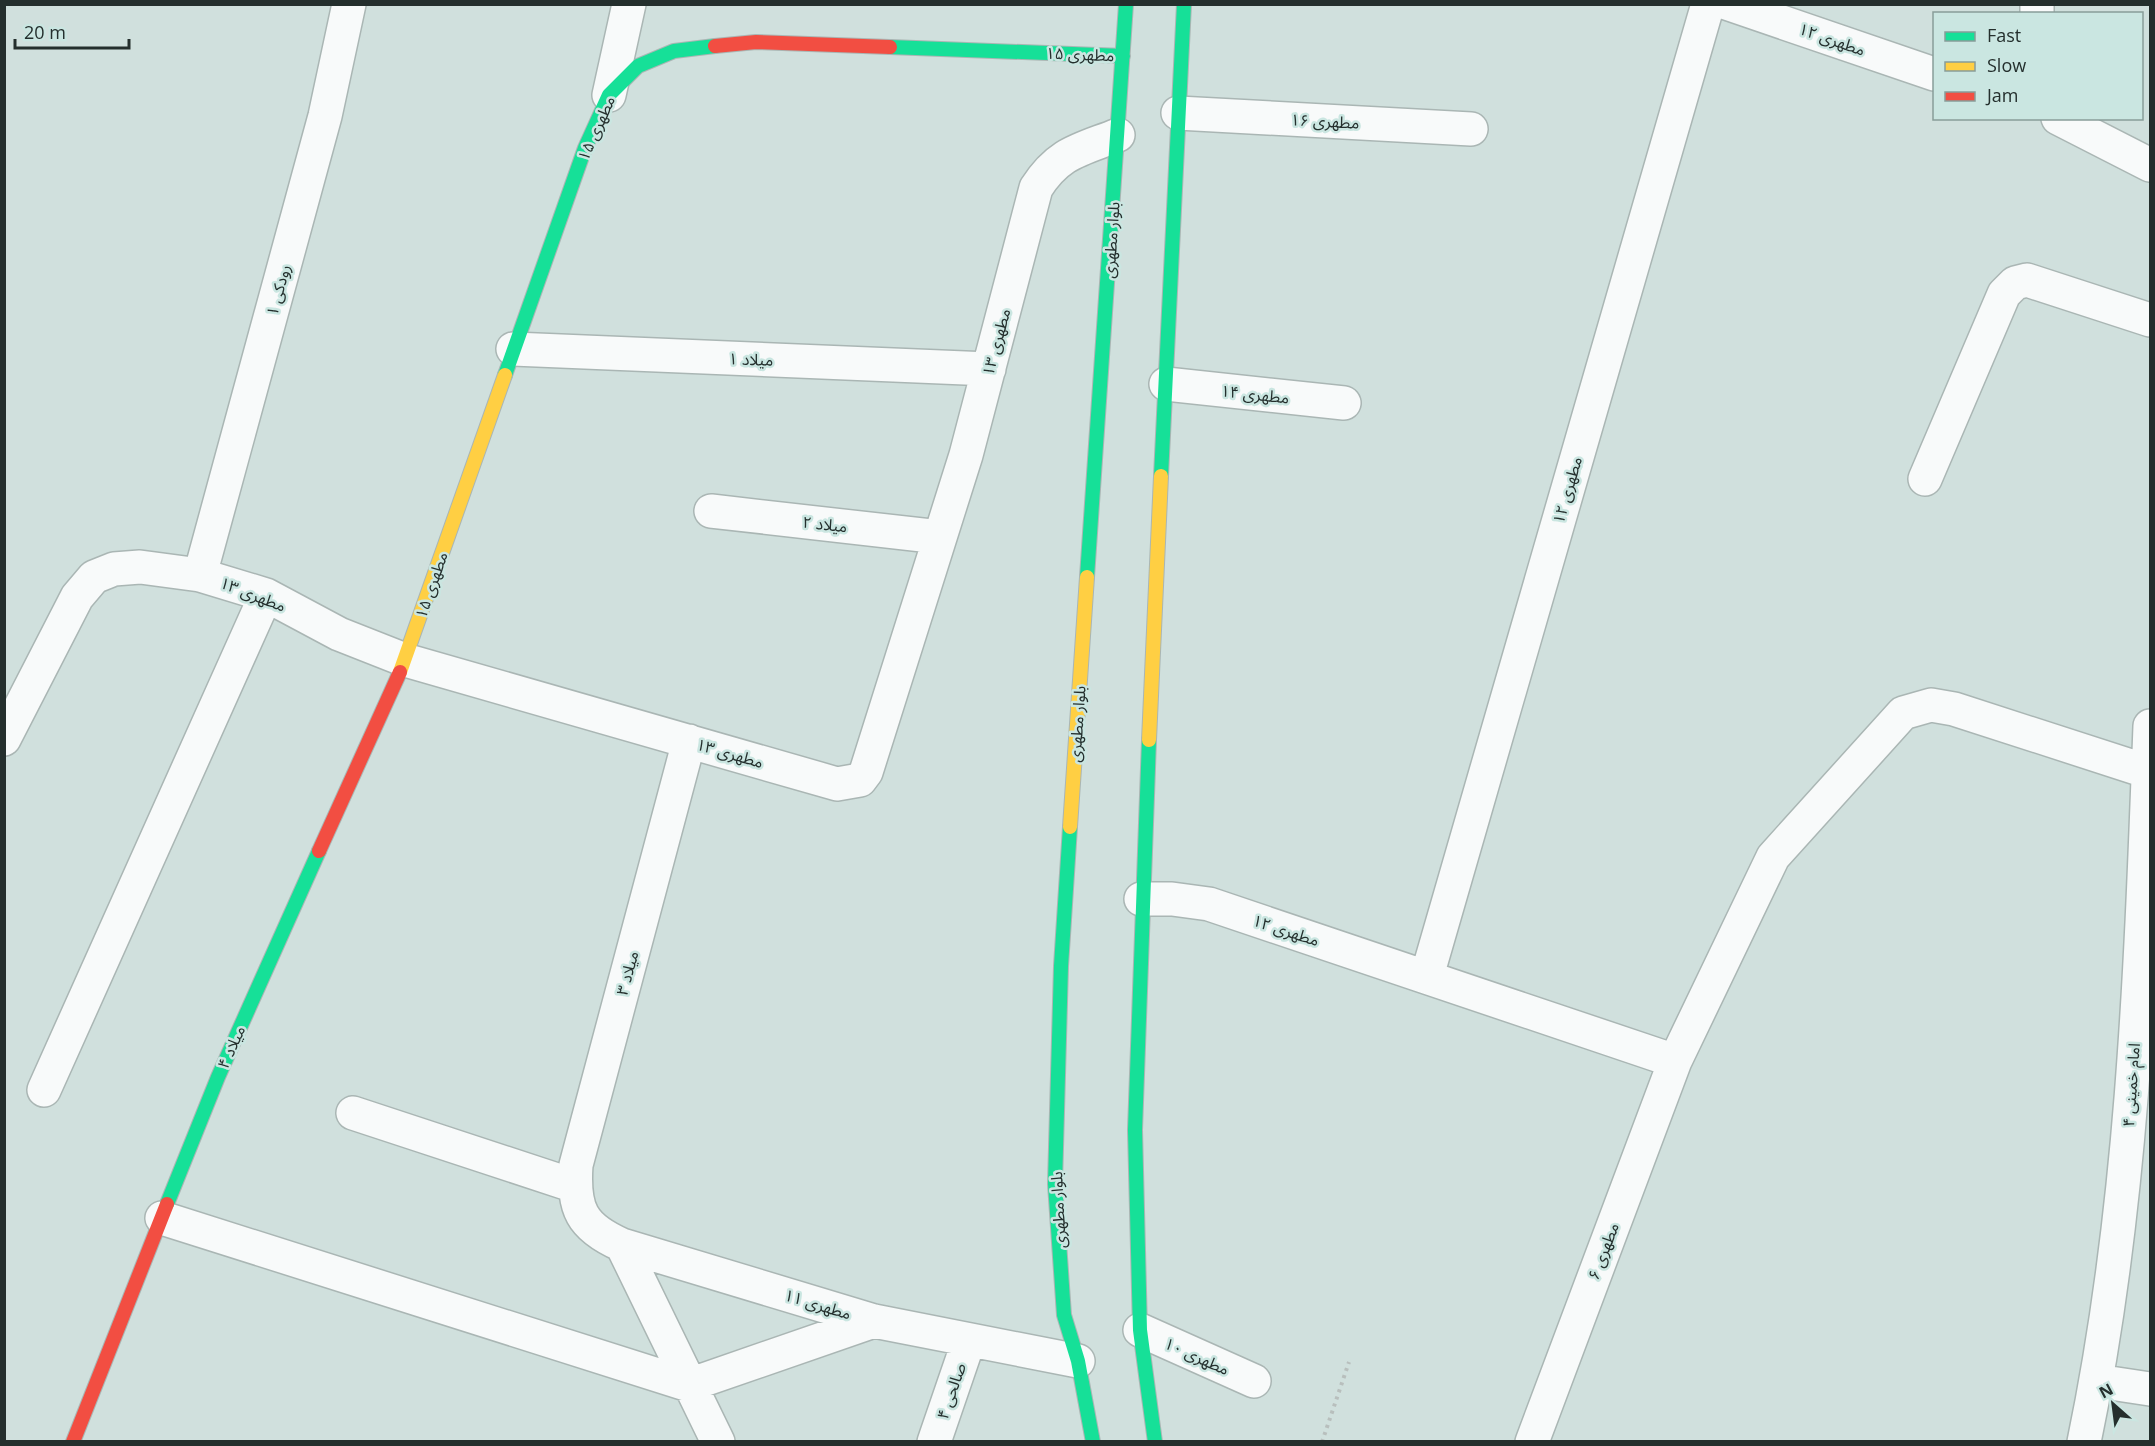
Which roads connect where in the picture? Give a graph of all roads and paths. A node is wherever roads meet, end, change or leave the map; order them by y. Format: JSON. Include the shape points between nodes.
{"nodes":[{"id":1,"x":349,"y":4,"type":"edge"},
{"id":2,"x":629,"y":4,"type":"edge"},
{"id":3,"x":1126,"y":4,"type":"edge"},
{"id":4,"x":1184,"y":4,"type":"edge"},
{"id":5,"x":1708,"y":4,"type":"edge"},
{"id":6,"x":1729,"y":4,"type":"edge"},
{"id":7,"x":1123,"y":56,"type":"junction"},
{"id":8,"x":1933,"y":73,"type":"edge"},
{"id":9,"x":609,"y":95,"type":"junction"},
{"id":10,"x":1178,"y":113,"type":"junction"},
{"id":11,"x":2062,"y":120,"type":"edge"},
{"id":12,"x":1471,"y":129,"type":"dead end"},
{"id":13,"x":1118,"y":135,"type":"junction"},
{"id":14,"x":2151,"y":165,"type":"edge"},
{"id":15,"x":2151,"y":320,"type":"edge"},
{"id":16,"x":513,"y":349,"type":"junction"},
{"id":17,"x":988,"y":369,"type":"junction"},
{"id":18,"x":1166,"y":384,"type":"junction"},
{"id":19,"x":1344,"y":403,"type":"dead end"},
{"id":20,"x":1925,"y":479,"type":"dead end"},
{"id":21,"x":711,"y":511,"type":"dead end"},
{"id":22,"x":940,"y":537,"type":"junction"},
{"id":23,"x":200,"y":574,"type":"junction"},
{"id":24,"x":266,"y":596,"type":"junction"},
{"id":25,"x":405,"y":660,"type":"junction"},
{"id":26,"x":2151,"y":726,"type":"edge"},
{"id":27,"x":4,"y":739,"type":"edge"},
{"id":28,"x":689,"y":741,"type":"junction"},
{"id":29,"x":2149,"y":772,"type":"junction"},
{"id":30,"x":1141,"y":899,"type":"junction"},
{"id":31,"x":1428,"y":976,"type":"junction"},
{"id":32,"x":1675,"y":1061,"type":"junction"},
{"id":33,"x":44,"y":1090,"type":"dead end"},
{"id":34,"x":353,"y":1113,"type":"dead end"},
{"id":35,"x":577,"y":1196,"type":"junction"},
{"id":36,"x":162,"y":1218,"type":"junction"},
{"id":37,"x":622,"y":1245,"type":"junction"},
{"id":38,"x":874,"y":1321,"type":"junction"},
{"id":39,"x":1140,"y":1330,"type":"junction"},
{"id":40,"x":969,"y":1340,"type":"junction"},
{"id":41,"x":1078,"y":1361,"type":"junction"},
{"id":42,"x":1349,"y":1362,"type":"dead end"},
{"id":43,"x":1254,"y":1381,"type":"dead end"},
{"id":44,"x":2097,"y":1381,"type":"junction"},
{"id":45,"x":690,"y":1384,"type":"junction"},
{"id":46,"x":2151,"y":1389,"type":"edge"},
{"id":47,"x":73,"y":1442,"type":"edge"},
{"id":48,"x":718,"y":1442,"type":"edge"},
{"id":49,"x":934,"y":1442,"type":"edge"},
{"id":50,"x":1093,"y":1442,"type":"edge"},
{"id":51,"x":1155,"y":1442,"type":"edge"},
{"id":52,"x":1322,"y":1442,"type":"edge"},
{"id":53,"x":1532,"y":1442,"type":"edge"},
{"id":54,"x":2084,"y":1442,"type":"edge"}],
"edges":[{"from":1,"to":23,"type":"street","name":"رودکی ۱","via":[[325,116]]},
{"from":2,"to":9,"type":"street"},
{"from":3,"to":7,"type":"main road","name":"بلوار مطهری"},
{"from":4,"to":10,"type":"main road"},
{"from":5,"to":31,"type":"street","name":"مطهری ۱۲"},
{"from":6,"to":8,"type":"street","name":"مطهری ۱۲"},
{"from":7,"to":9,"type":"main road","name":"مطهری ۱۵","via":[[756,42],[674,51],[638,66]]},
{"from":7,"to":13,"type":"main road","name":"بلوار مطهری"},
{"from":9,"to":16,"type":"main road","name":"مطهری ۱۵","via":[[585,148]]},
{"from":10,"to":12,"type":"street","name":"مطهری ۱۶"},
{"from":10,"to":18,"type":"main road"},
{"from":11,"to":14,"type":"street"},
{"from":13,"to":17,"type":"street","name":"مطهری ۱۳","via":[[1065,156],[1048,169],[1036,188]]},
{"from":13,"to":41,"type":"main road","name":"بلوار مطهری","via":[[1061,966],[1055,1184],[1064,1315]]},
{"from":15,"to":20,"type":"street","via":[[2027,280],[2015,283],[2004,294]]},
{"from":16,"to":17,"type":"street","name":"میلاد ۱"},
{"from":16,"to":25,"type":"main road","name":"مطهری ۱۵"},
{"from":17,"to":22,"type":"street","name":"مطهری ۱۳"},
{"from":18,"to":19,"type":"street","name":"مطهری ۱۴"},
{"from":18,"to":30,"type":"main road"},
{"from":21,"to":22,"type":"street","name":"میلاد ۲"},
{"from":22,"to":28,"type":"street","name":"مطهری ۱۳","via":[[866,772],[860,780],[837,784]]},
{"from":23,"to":24,"type":"street","name":"مطهری ۱۳"},
{"from":23,"to":27,"type":"street","name":"مطهری ۱۳","via":[[140,567],[114,569],[94,577],[77,597]]},
{"from":24,"to":25,"type":"street","name":"مطهری ۱۳","via":[[339,634]]},
{"from":24,"to":33,"type":"street"},
{"from":25,"to":28,"type":"street","name":"مطهری ۱۳"},
{"from":25,"to":36,"type":"main road","name":"میلاد ۴","via":[[218,1077]]},
{"from":26,"to":29,"type":"street","name":"امام خمینی ۴"},
{"from":28,"to":35,"type":"street","name":"میلاد ۳","via":[[576,1166]]},
{"from":29,"to":32,"type":"street","name":"مطهری ۶","via":[[1954,709],[1931,705],[1903,713],[1773,857]]},
{"from":29,"to":44,"type":"street","name":"امام خمینی ۴","via":[[2124,1191]]},
{"from":30,"to":31,"type":"street","name":"مطهری ۱۲","via":[[1209,904]]},
{"from":30,"to":39,"type":"main road","via":[[1135,1130]]},
{"from":31,"to":32,"type":"street","name":"مطهری ۱۲"},
{"from":32,"to":53,"type":"street","name":"مطهری ۶"},
{"from":34,"to":35,"type":"street"},
{"from":35,"to":37,"type":"street","name":"مطهری ۱۱","via":[[586,1223]]},
{"from":36,"to":45,"type":"street"},
{"from":36,"to":47,"type":"main road","name":"میلاد ۴"},
{"from":37,"to":38,"type":"street","name":"مطهری ۱۱"},
{"from":37,"to":45,"type":"street"},
{"from":38,"to":40,"type":"street","name":"مطهری ۱۱"},
{"from":38,"to":45,"type":"street"},
{"from":39,"to":43,"type":"street","name":"مطهری ۱۰"},
{"from":39,"to":51,"type":"main road"},
{"from":40,"to":41,"type":"street","name":"مطهری ۱۱"},
{"from":40,"to":49,"type":"street","name":"صالحی ۴"},
{"from":41,"to":50,"type":"main road","name":"بلوار مطهری"},
{"from":42,"to":52,"type":"path"},
{"from":44,"to":46,"type":"street"},
{"from":44,"to":54,"type":"street","name":"امام خمینی ۴"},
{"from":45,"to":48,"type":"street"}]}
